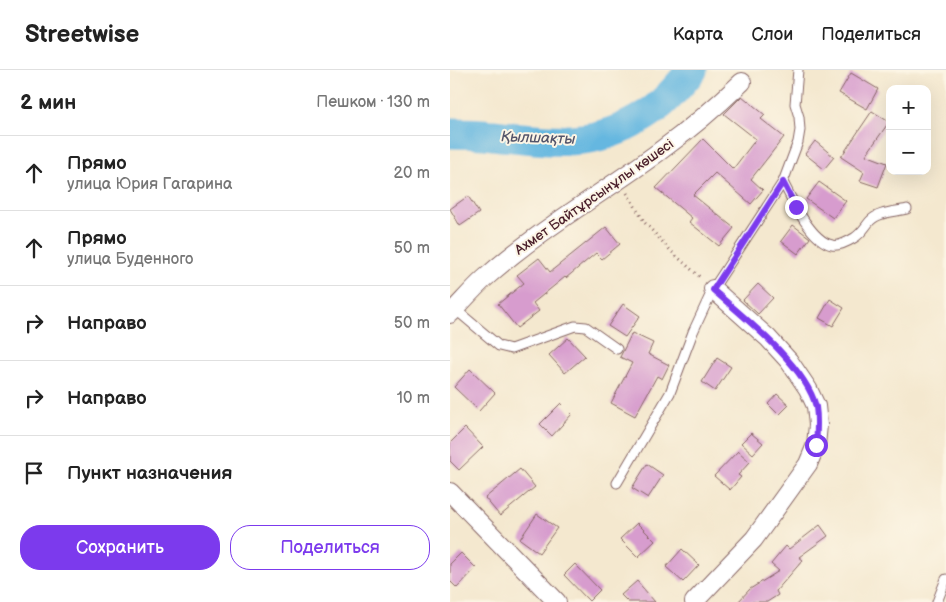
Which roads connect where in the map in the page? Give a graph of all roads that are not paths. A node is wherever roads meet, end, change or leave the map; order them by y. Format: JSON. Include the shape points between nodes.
{"nodes":[{"id":1,"x":798,"y":70,"type":"edge"},
{"id":2,"x":742,"y":82,"type":"dead end"},
{"id":3,"x":783,"y":182,"type":"junction"},
{"id":4,"x":907,"y":209,"type":"dead end"},
{"id":5,"x":713,"y":290,"type":"junction"},
{"id":6,"x":453,"y":312,"type":"edge"},
{"id":7,"x":617,"y":349,"type":"dead end"},
{"id":8,"x":616,"y":483,"type":"dead end"},
{"id":9,"x":450,"y":492,"type":"edge"},
{"id":10,"x":946,"y":579,"type":"edge"},
{"id":11,"x":557,"y":602,"type":"edge"},
{"id":12,"x":694,"y":602,"type":"edge"},
{"id":13,"x":937,"y":602,"type":"edge"}],
"edges":[{"from":1,"to":3,"type":"lane","via":[[795,104],[800,130]]},
{"from":2,"to":6,"type":"street","name":"Ахмет Байтұрсынұлы көшесі","via":[[661,151],[512,256],[483,280]]},
{"from":3,"to":4,"type":"lane","via":[[809,228],[832,246],[863,232],[875,217]]},
{"from":3,"to":5,"type":"lane"},
{"from":5,"to":8,"type":"lane","via":[[670,393]]},
{"from":5,"to":12,"type":"street","via":[[789,361],[816,406],[818,424],[816,445],[808,464],[754,538]]},
{"from":6,"to":7,"type":"lane","via":[[499,346],[511,349],[575,326],[586,327]]},
{"from":9,"to":11,"type":"street"},
{"from":10,"to":13,"type":"lane"}]}
